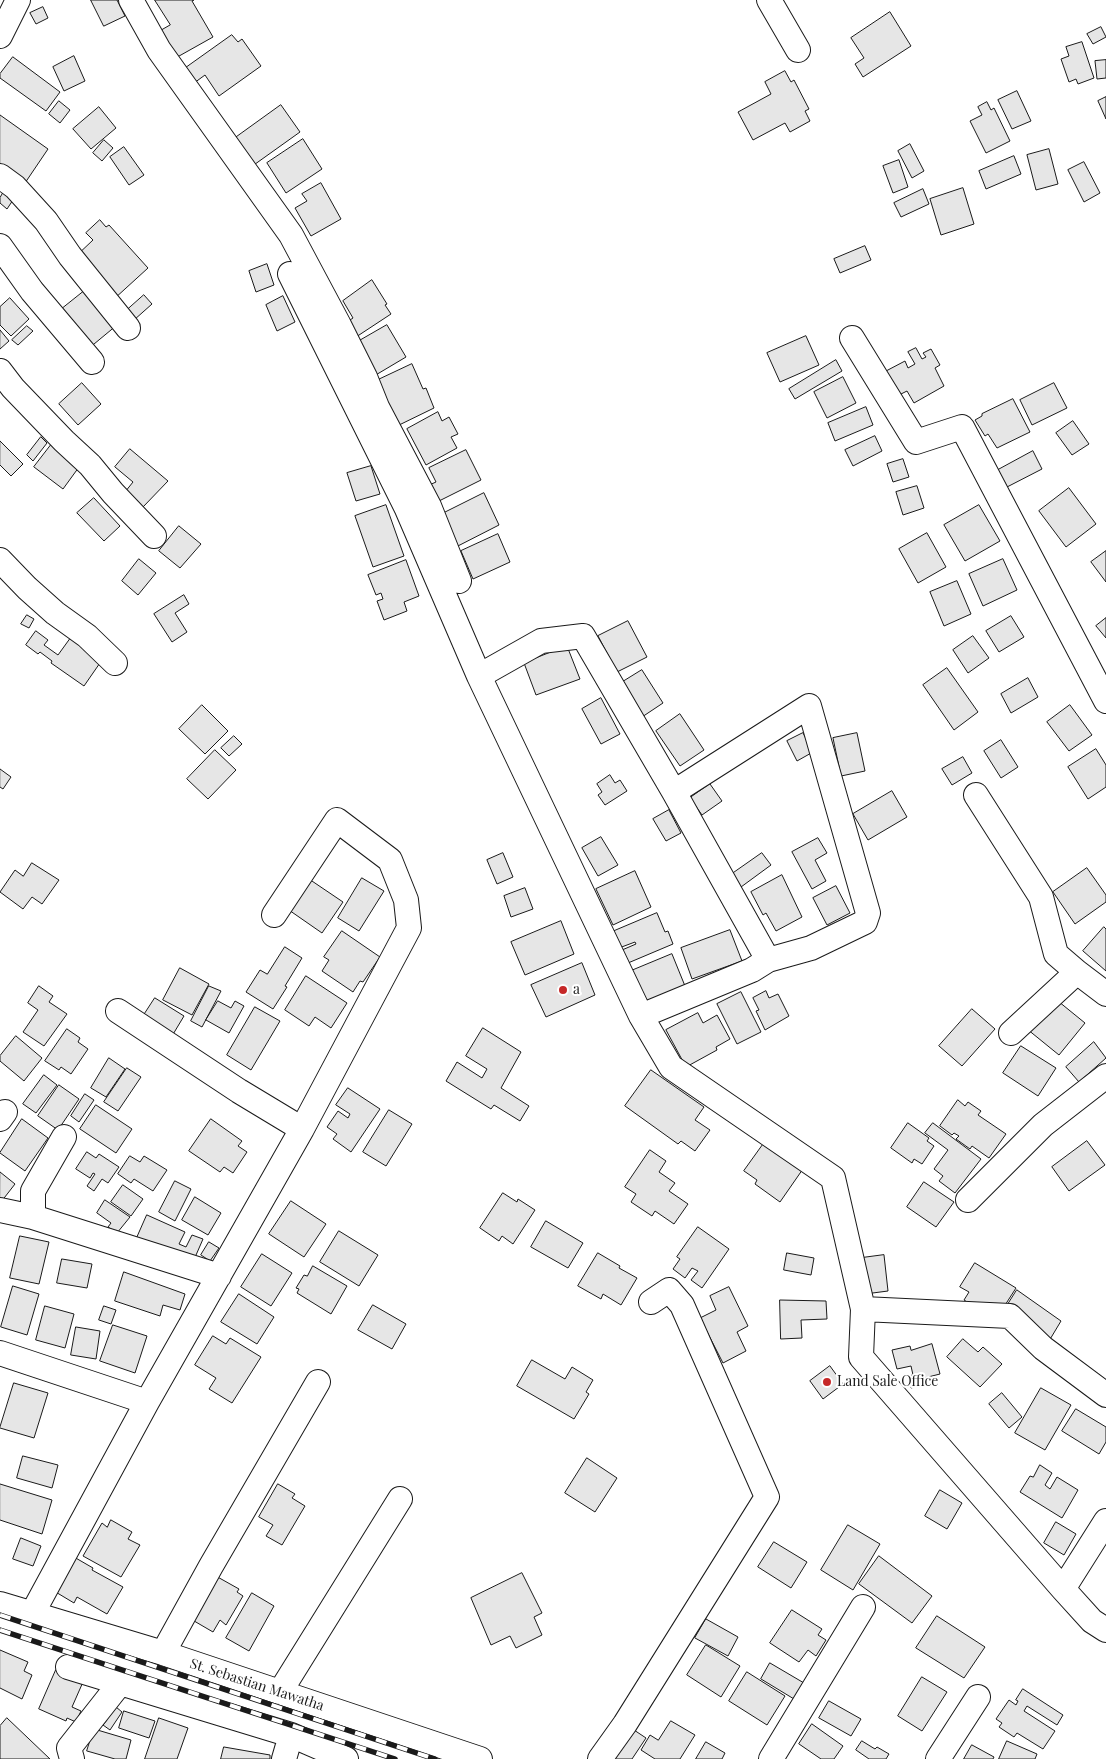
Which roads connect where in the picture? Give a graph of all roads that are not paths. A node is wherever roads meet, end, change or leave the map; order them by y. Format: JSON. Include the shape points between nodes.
{"nodes":[{"id":1,"x":18,"y":0,"type":"edge"},
{"id":2,"x":131,"y":0,"type":"edge"},
{"id":3,"x":769,"y":0,"type":"edge"},
{"id":4,"x":0,"y":36,"type":"edge"},
{"id":5,"x":798,"y":50,"type":"dead end"},
{"id":6,"x":0,"y":176,"type":"edge"},
{"id":7,"x":0,"y":246,"type":"edge"},
{"id":8,"x":290,"y":274,"type":"dead end"},
{"id":9,"x":128,"y":328,"type":"dead end"},
{"id":10,"x":852,"y":338,"type":"dead end"},
{"id":11,"x":92,"y":362,"type":"dead end"},
{"id":12,"x":0,"y":371,"type":"edge"},
{"id":13,"x":154,"y":536,"type":"dead end"},
{"id":14,"x":0,"y":560,"type":"edge"},
{"id":15,"x":459,"y":581,"type":"dead end"},
{"id":16,"x":115,"y":663,"type":"dead end"},
{"id":17,"x":479,"y":676,"type":"junction"},
{"id":18,"x":1106,"y":702,"type":"edge"},
{"id":19,"x":674,"y":792,"type":"junction"},
{"id":20,"x":976,"y":795,"type":"dead end"},
{"id":21,"x":274,"y":915,"type":"dead end"},
{"id":22,"x":768,"y":960,"type":"junction"},
{"id":23,"x":1077,"y":972,"type":"junction"},
{"id":24,"x":1106,"y":994,"type":"edge"},
{"id":25,"x":118,"y":1011,"type":"dead end"},
{"id":26,"x":641,"y":1016,"type":"junction"},
{"id":27,"x":1011,"y":1033,"type":"dead end"},
{"id":28,"x":1106,"y":1076,"type":"edge"},
{"id":29,"x":302,"y":1128,"type":"junction"},
{"id":30,"x":64,"y":1137,"type":"dead end"},
{"id":31,"x":968,"y":1200,"type":"dead end"},
{"id":32,"x":0,"y":1210,"type":"edge"},
{"id":33,"x":33,"y":1217,"type":"junction"},
{"id":34,"x":219,"y":1276,"type":"junction"},
{"id":35,"x":651,"y":1302,"type":"dead end"},
{"id":36,"x":863,"y":1309,"type":"junction"},
{"id":37,"x":0,"y":1353,"type":"edge"},
{"id":38,"x":318,"y":1382,"type":"dead end"},
{"id":39,"x":1106,"y":1394,"type":"edge"},
{"id":40,"x":147,"y":1402,"type":"junction"},
{"id":41,"x":400,"y":1498,"type":"dead end"},
{"id":42,"x":1106,"y":1521,"type":"edge"},
{"id":43,"x":1063,"y":1589,"type":"junction"},
{"id":44,"x":0,"y":1604,"type":"edge"},
{"id":45,"x":863,"y":1607,"type":"dead end"},
{"id":46,"x":32,"y":1614,"type":"junction"},
{"id":47,"x":1106,"y":1630,"type":"edge"},
{"id":48,"x":163,"y":1653,"type":"junction"},
{"id":49,"x":68,"y":1667,"type":"dead end"},
{"id":50,"x":121,"y":1682,"type":"junction"},
{"id":51,"x":280,"y":1692,"type":"junction"},
{"id":52,"x":978,"y":1697,"type":"dead end"},
{"id":53,"x":291,"y":1735,"type":"junction"},
{"id":54,"x":72,"y":1759,"type":"edge"},
{"id":55,"x":284,"y":1759,"type":"edge"},
{"id":56,"x":346,"y":1759,"type":"edge"},
{"id":57,"x":480,"y":1759,"type":"edge"},
{"id":58,"x":600,"y":1759,"type":"edge"},
{"id":59,"x":771,"y":1759,"type":"edge"},
{"id":60,"x":938,"y":1759,"type":"edge"}],
"edges":[{"from":1,"to":4,"type":"street"},
{"from":2,"to":15,"type":"street","via":[[159,50],[291,235],[429,506]]},
{"from":3,"to":5,"type":"street"},
{"from":6,"to":9,"type":"street","via":[[46,221]]},
{"from":7,"to":11,"type":"street"},
{"from":8,"to":17,"type":"street","via":[[407,509]]},
{"from":10,"to":18,"type":"street","via":[[916,442],[962,427]]},
{"from":12,"to":13,"type":"street"},
{"from":14,"to":16,"type":"street","via":[[27,588]]},
{"from":17,"to":19,"type":"street","via":[[541,641],[583,636]]},
{"from":17,"to":26,"type":"street"},
{"from":19,"to":22,"type":"street"},
{"from":19,"to":22,"type":"street","via":[[809,706],[868,913],[865,922],[811,948]]},
{"from":20,"to":23,"type":"street","via":[[1042,897],[1056,954]]},
{"from":21,"to":29,"type":"street","via":[[337,820],[390,860],[406,900],[409,928]]},
{"from":22,"to":26,"type":"street","via":[[752,970]]},
{"from":23,"to":24,"type":"street"},
{"from":23,"to":27,"type":"street"},
{"from":25,"to":29,"type":"street","via":[[239,1091]]},
{"from":26,"to":36,"type":"street","via":[[671,1066],[833,1178]]},
{"from":28,"to":31,"type":"street","via":[[1043,1126]]},
{"from":29,"to":34,"type":"street"},
{"from":30,"to":33,"type":"street","via":[[33,1191]]},
{"from":32,"to":33,"type":"street"},
{"from":33,"to":34,"type":"street"},
{"from":34,"to":40,"type":"street"},
{"from":35,"to":58,"type":"street","via":[[669,1290],[682,1305],[767,1497]]},
{"from":36,"to":39,"type":"street","via":[[1010,1316],[1042,1348]]},
{"from":36,"to":43,"type":"street","via":[[861,1357]]},
{"from":37,"to":40,"type":"street"},
{"from":38,"to":48,"type":"street"},
{"from":40,"to":46,"type":"street"},
{"from":41,"to":51,"type":"street"},
{"from":42,"to":43,"type":"street"},
{"from":43,"to":47,"type":"street","via":[[1092,1621]]},
{"from":44,"to":46,"type":"street","name":"St. Sebastian Mawatha"},
{"from":45,"to":59,"type":"street"},
{"from":46,"to":48,"type":"street","name":"St. Sebastian Mawatha"},
{"from":48,"to":51,"type":"street","name":"St. Sebastian Mawatha"},
{"from":49,"to":50,"type":"street"},
{"from":50,"to":53,"type":"street"},
{"from":50,"to":54,"type":"street","via":[[69,1748]]},
{"from":51,"to":57,"type":"street","name":"St. Sebastian Mawatha"},
{"from":52,"to":60,"type":"street"},
{"from":53,"to":55,"type":"street"},
{"from":53,"to":56,"type":"street"}]}
